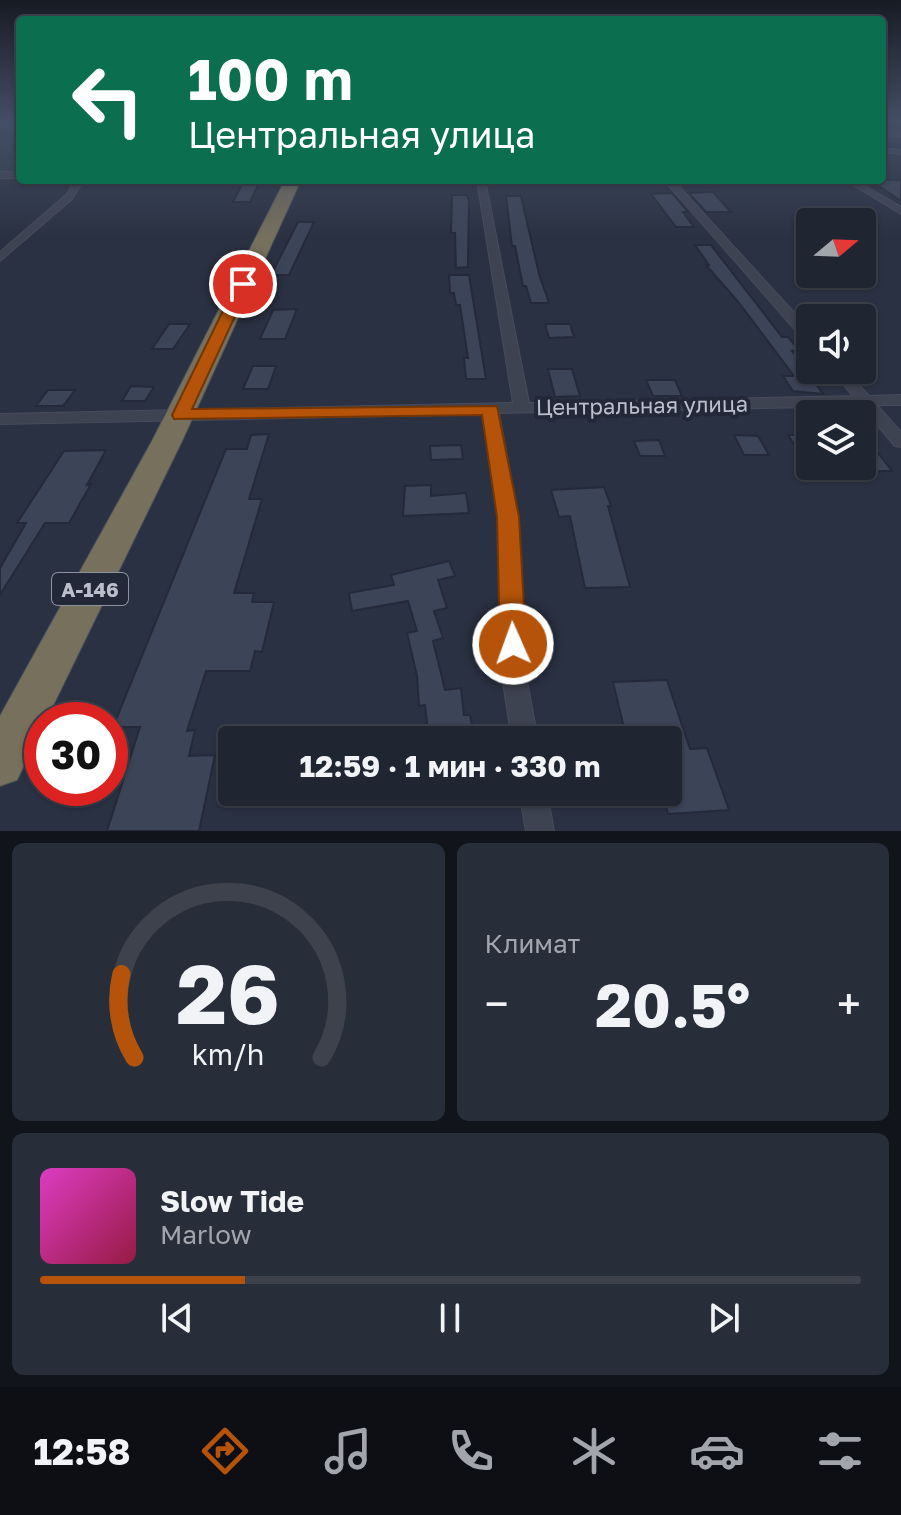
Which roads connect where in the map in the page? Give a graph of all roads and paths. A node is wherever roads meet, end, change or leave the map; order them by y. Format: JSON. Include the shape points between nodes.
{"nodes":[{"id":1,"x":77,"y":184,"type":"edge"},
{"id":2,"x":291,"y":184,"type":"edge"},
{"id":3,"x":482,"y":184,"type":"edge"},
{"id":4,"x":672,"y":184,"type":"edge"},
{"id":5,"x":856,"y":184,"type":"edge"},
{"id":6,"x":901,"y":211,"type":"edge"},
{"id":7,"x":0,"y":258,"type":"edge"},
{"id":8,"x":796,"y":322,"type":"edge"},
{"id":9,"x":851,"y":384,"type":"edge"},
{"id":10,"x":865,"y":400,"type":"edge"},
{"id":11,"x":901,"y":400,"type":"edge"},
{"id":12,"x":876,"y":401,"type":"edge"},
{"id":13,"x":796,"y":402,"type":"edge"},
{"id":14,"x":522,"y":408,"type":"junction"},
{"id":15,"x":490,"y":410,"type":"junction"},
{"id":16,"x":876,"y":413,"type":"edge"},
{"id":17,"x":181,"y":415,"type":"junction"},
{"id":18,"x":0,"y":419,"type":"edge"},
{"id":19,"x":901,"y":442,"type":"edge"},
{"id":20,"x":523,"y":726,"type":"edge"},
{"id":21,"x":0,"y":763,"type":"edge"},
{"id":22,"x":536,"y":806,"type":"edge"},
{"id":23,"x":540,"y":831,"type":"edge"}],
"edges":[{"from":1,"to":7,"type":"street"},
{"from":2,"to":17,"type":"highway","number":"А-146"},
{"from":3,"to":14,"type":"street"},
{"from":4,"to":8,"type":"street"},
{"from":5,"to":6,"type":"street"},
{"from":9,"to":10,"type":"street"},
{"from":11,"to":12,"type":"street","name":"Центральная улица"},
{"from":13,"to":14,"type":"street","name":"Центральная улица"},
{"from":14,"to":15,"type":"street","name":"Центральная улица"},
{"from":15,"to":17,"type":"street","name":"Центральная улица"},
{"from":15,"to":20,"type":"street","via":[[508,517],[514,676]]},
{"from":16,"to":19,"type":"street"},
{"from":17,"to":18,"type":"street","name":"Центральная улица"},
{"from":17,"to":21,"type":"highway","number":"А-146"},
{"from":22,"to":23,"type":"street"}]}
